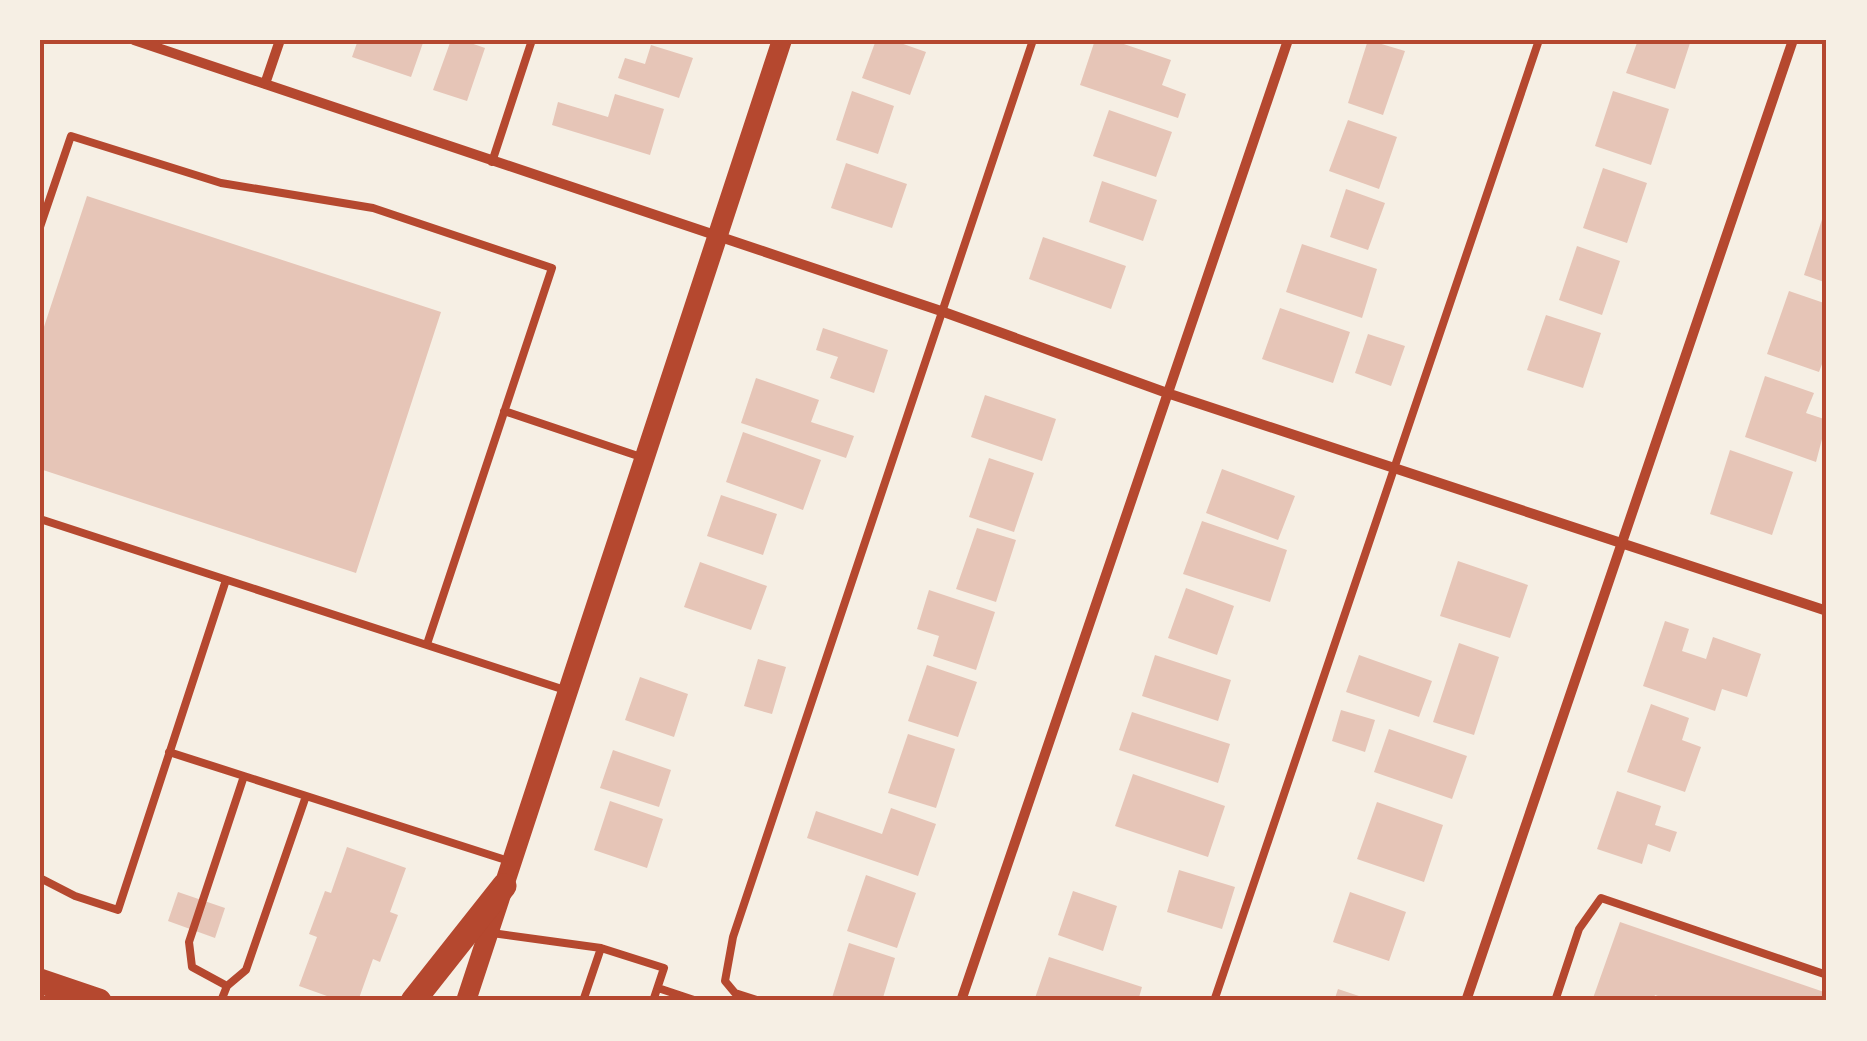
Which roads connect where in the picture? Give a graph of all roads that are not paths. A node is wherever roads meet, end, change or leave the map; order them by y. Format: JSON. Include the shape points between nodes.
{"nodes":[{"id":1,"x":134,"y":40,"type":"edge"},
{"id":2,"x":280,"y":40,"type":"edge"},
{"id":3,"x":532,"y":40,"type":"edge"},
{"id":4,"x":782,"y":40,"type":"edge"},
{"id":5,"x":1033,"y":40,"type":"edge"},
{"id":6,"x":1288,"y":40,"type":"edge"},
{"id":7,"x":1539,"y":40,"type":"edge"},
{"id":8,"x":1792,"y":40,"type":"edge"},
{"id":9,"x":265,"y":84,"type":"junction"},
{"id":10,"x":492,"y":162,"type":"junction"},
{"id":11,"x":40,"y":226,"type":"edge"},
{"id":12,"x":716,"y":238,"type":"junction"},
{"id":13,"x":941,"y":311,"type":"junction"},
{"id":14,"x":1168,"y":392,"type":"junction"},
{"id":15,"x":504,"y":411,"type":"junction"},
{"id":16,"x":644,"y":458,"type":"junction"},
{"id":17,"x":1392,"y":466,"type":"junction"},
{"id":18,"x":40,"y":519,"type":"edge"},
{"id":19,"x":1624,"y":542,"type":"junction"},
{"id":20,"x":226,"y":580,"type":"junction"},
{"id":21,"x":1827,"y":611,"type":"edge"},
{"id":22,"x":427,"y":644,"type":"junction"},
{"id":23,"x":568,"y":690,"type":"junction"},
{"id":24,"x":169,"y":752,"type":"junction"},
{"id":25,"x":244,"y":776,"type":"junction"},
{"id":26,"x":306,"y":796,"type":"junction"},
{"id":27,"x":508,"y":874,"type":"junction"},
{"id":28,"x":40,"y":878,"type":"edge"},
{"id":29,"x":488,"y":932,"type":"junction"},
{"id":30,"x":601,"y":948,"type":"junction"},
{"id":31,"x":1827,"y":975,"type":"edge"},
{"id":32,"x":40,"y":980,"type":"edge"},
{"id":33,"x":227,"y":986,"type":"junction"},
{"id":34,"x":658,"y":988,"type":"junction"},
{"id":35,"x":99,"y":1001,"type":"edge"},
{"id":36,"x":221,"y":1001,"type":"edge"},
{"id":37,"x":413,"y":1001,"type":"edge"},
{"id":38,"x":466,"y":1001,"type":"edge"},
{"id":39,"x":583,"y":1001,"type":"edge"},
{"id":40,"x":653,"y":1001,"type":"edge"},
{"id":41,"x":697,"y":1001,"type":"edge"},
{"id":42,"x":760,"y":1001,"type":"edge"},
{"id":43,"x":962,"y":1001,"type":"edge"},
{"id":44,"x":1214,"y":1001,"type":"edge"},
{"id":45,"x":1466,"y":1001,"type":"edge"},
{"id":46,"x":1555,"y":1001,"type":"edge"}],
"edges":[{"from":1,"to":9,"type":"street"},
{"from":2,"to":9,"type":"street"},
{"from":3,"to":10,"type":"lane"},
{"from":4,"to":12,"type":"main road"},
{"from":5,"to":13,"type":"lane"},
{"from":6,"to":14,"type":"street"},
{"from":7,"to":17,"type":"lane"},
{"from":8,"to":19,"type":"street"},
{"from":9,"to":10,"type":"street"},
{"from":10,"to":12,"type":"street"},
{"from":11,"to":15,"type":"lane","via":[[71,136],[221,184],[373,208],[552,268]]},
{"from":12,"to":13,"type":"street"},
{"from":12,"to":16,"type":"main road"},
{"from":13,"to":14,"type":"street"},
{"from":13,"to":42,"type":"lane","via":[[733,937],[725,981],[735,993]]},
{"from":14,"to":17,"type":"street"},
{"from":14,"to":43,"type":"street"},
{"from":15,"to":16,"type":"lane"},
{"from":15,"to":22,"type":"lane"},
{"from":16,"to":23,"type":"main road"},
{"from":17,"to":19,"type":"street"},
{"from":17,"to":44,"type":"lane"},
{"from":18,"to":20,"type":"lane"},
{"from":19,"to":21,"type":"street"},
{"from":19,"to":45,"type":"street"},
{"from":20,"to":22,"type":"lane"},
{"from":20,"to":24,"type":"lane"},
{"from":22,"to":23,"type":"lane"},
{"from":23,"to":27,"type":"main road"},
{"from":24,"to":25,"type":"lane"},
{"from":24,"to":28,"type":"lane","via":[[118,910]]},
{"from":25,"to":26,"type":"lane"},
{"from":25,"to":33,"type":"lane","via":[[188,942],[192,966]]},
{"from":26,"to":27,"type":"lane"},
{"from":26,"to":33,"type":"lane","via":[[246,970]]},
{"from":27,"to":29,"type":"main road"},
{"from":27,"to":37,"type":"main road"},
{"from":29,"to":30,"type":"lane"},
{"from":29,"to":38,"type":"main road"},
{"from":30,"to":34,"type":"lane","via":[[664,968]]},
{"from":30,"to":39,"type":"lane"},
{"from":31,"to":46,"type":"lane","via":[[1601,898],[1579,928]]},
{"from":32,"to":35,"type":"main road"},
{"from":33,"to":36,"type":"lane"},
{"from":34,"to":40,"type":"lane"},
{"from":34,"to":41,"type":"lane"}]}
